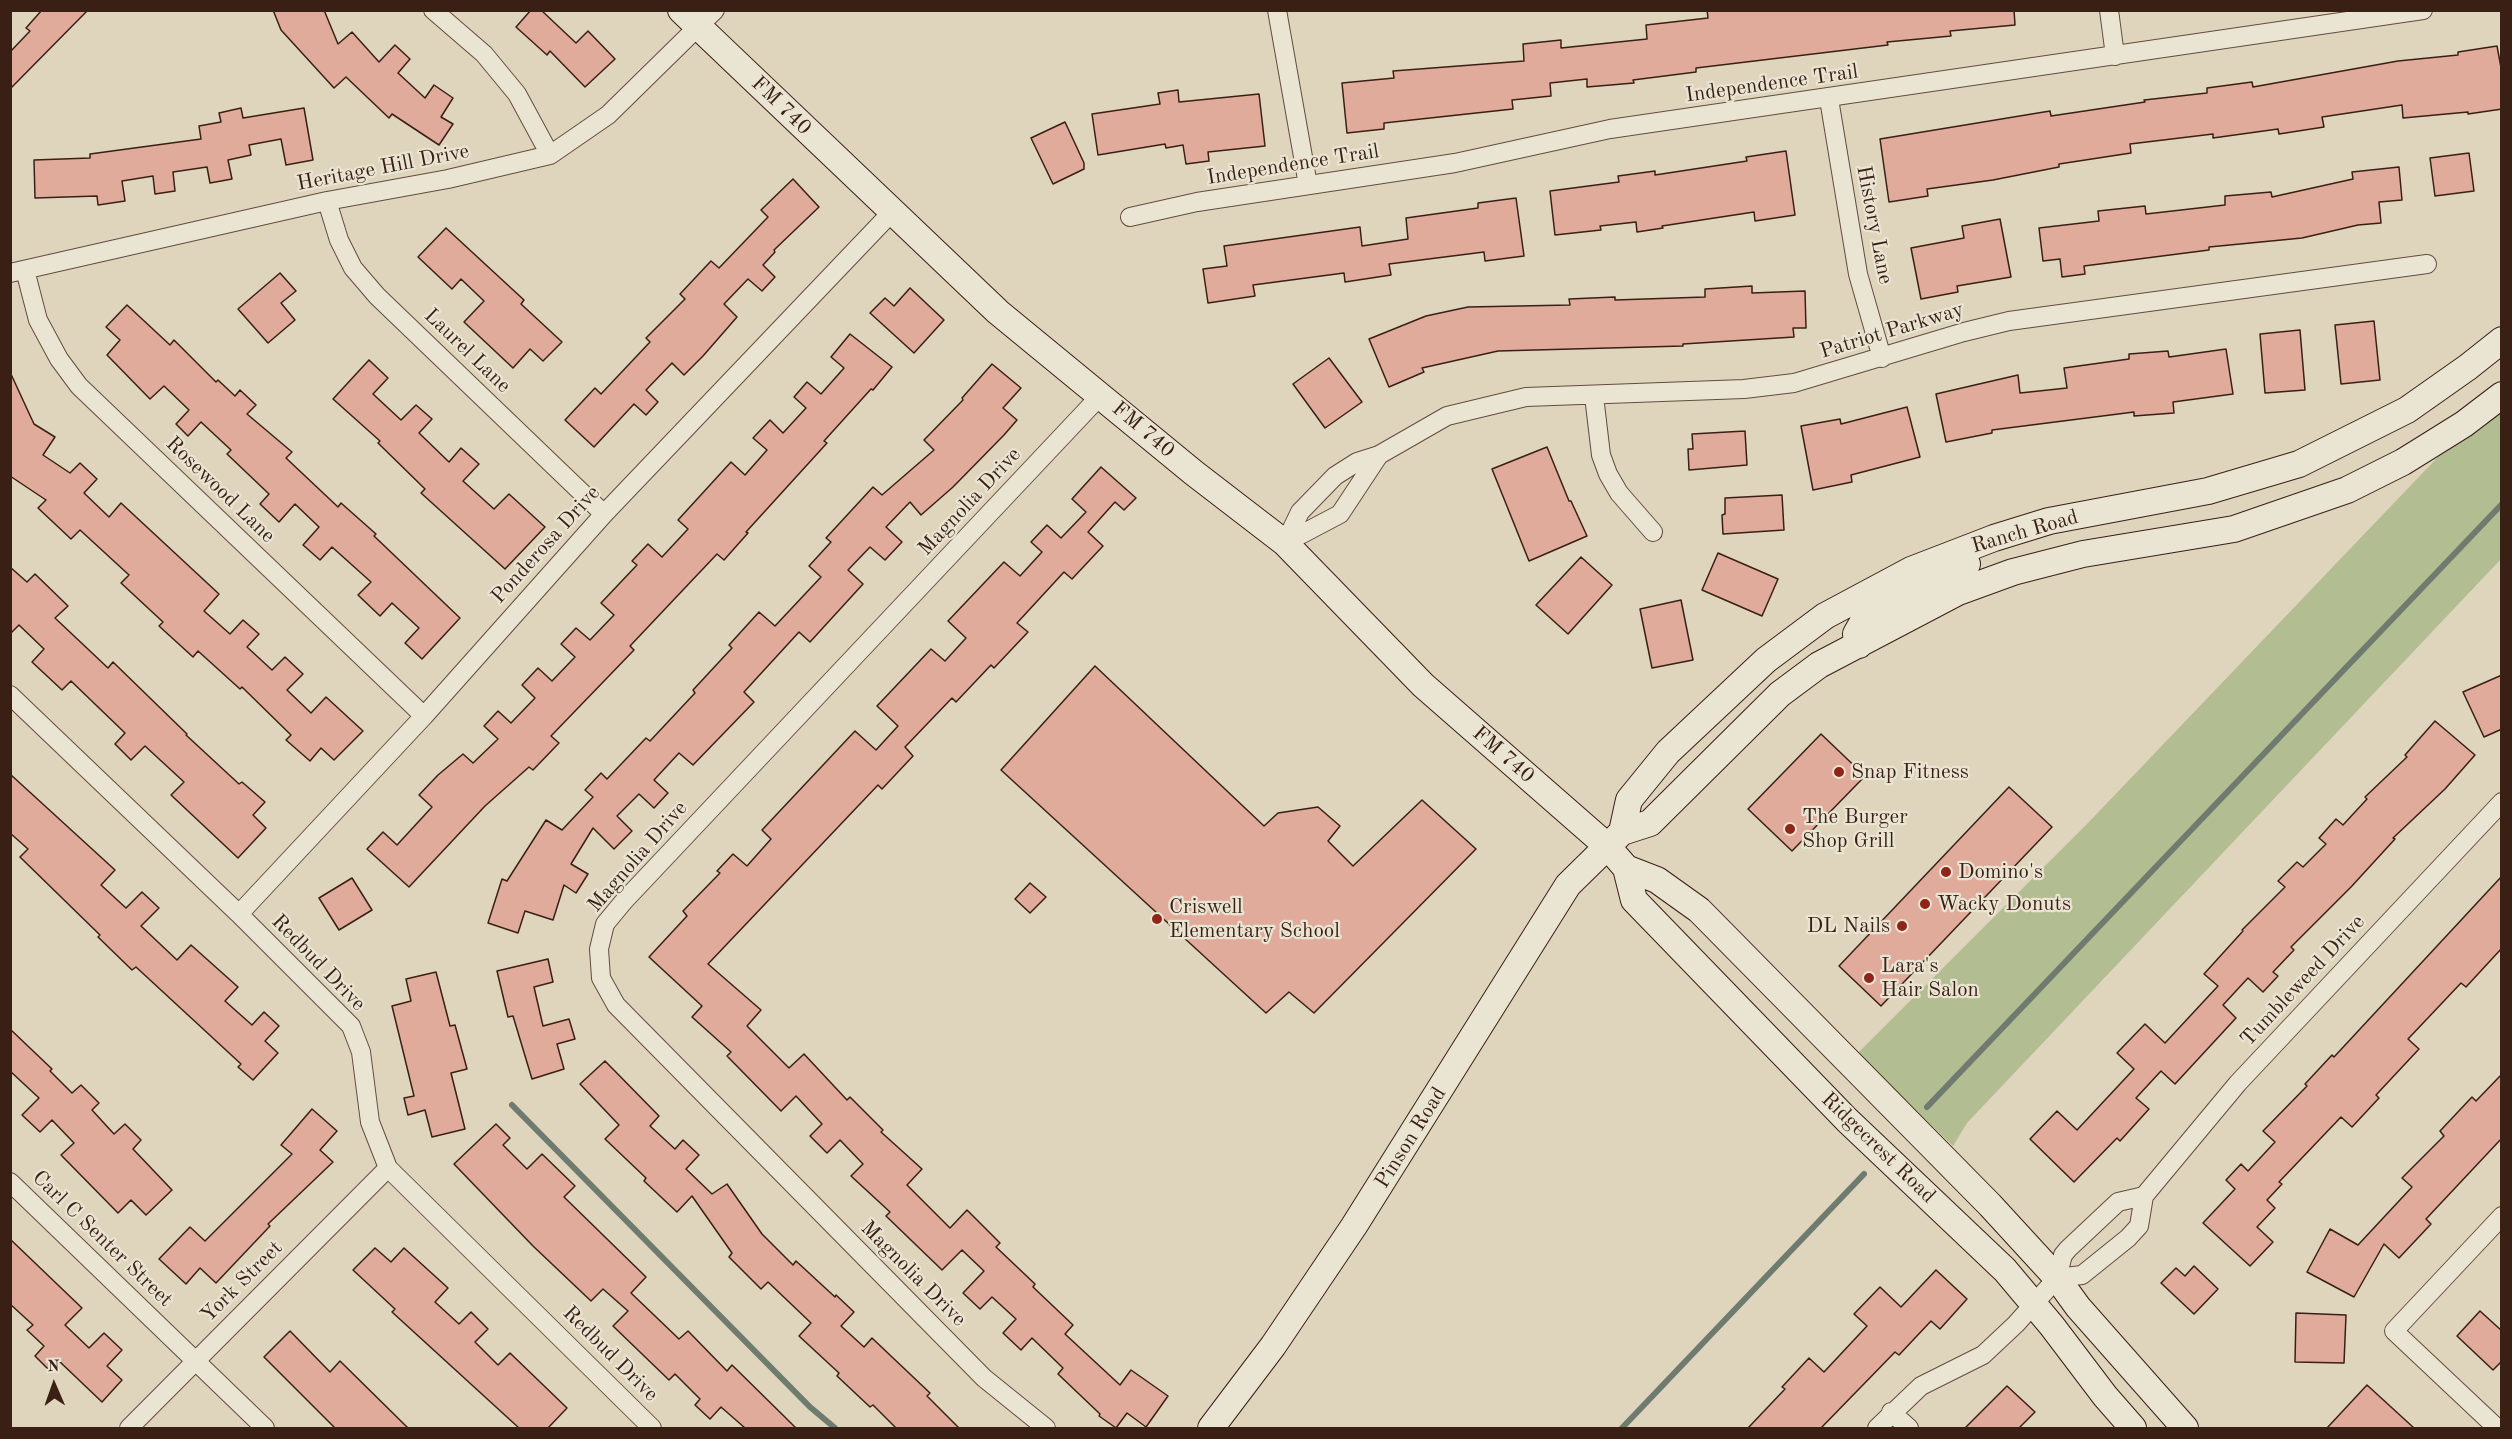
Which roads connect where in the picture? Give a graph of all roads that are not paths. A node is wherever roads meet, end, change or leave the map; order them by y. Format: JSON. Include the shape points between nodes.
{"nodes":[{"id":1,"x":433,"y":10,"type":"edge"},
{"id":2,"x":1277,"y":10,"type":"edge"},
{"id":3,"x":2109,"y":10,"type":"edge"},
{"id":4,"x":2423,"y":10,"type":"edge"},
{"id":5,"x":698,"y":16,"type":"edge"},
{"id":6,"x":2115,"y":56,"type":"junction"},
{"id":7,"x":1829,"y":99,"type":"junction"},
{"id":8,"x":550,"y":155,"type":"junction"},
{"id":9,"x":1308,"y":185,"type":"junction"},
{"id":10,"x":327,"y":201,"type":"junction"},
{"id":11,"x":892,"y":212,"type":"junction"},
{"id":12,"x":1130,"y":216,"type":"dead end"},
{"id":13,"x":2427,"y":264,"type":"dead end"},
{"id":14,"x":18,"y":271,"type":"edge"},
{"id":15,"x":2502,"y":340,"type":"edge"},
{"id":16,"x":1882,"y":358,"type":"junction"},
{"id":17,"x":1101,"y":395,"type":"junction"},
{"id":18,"x":2502,"y":395,"type":"edge"},
{"id":19,"x":1594,"y":396,"type":"junction"},
{"id":20,"x":1379,"y":455,"type":"junction"},
{"id":21,"x":604,"y":514,"type":"junction"},
{"id":22,"x":1653,"y":532,"type":"dead end"},
{"id":23,"x":1994,"y":538,"type":"junction"},
{"id":24,"x":1284,"y":543,"type":"junction"},
{"id":25,"x":1859,"y":645,"type":"junction"},
{"id":26,"x":10,"y":695,"type":"edge"},
{"id":27,"x":424,"y":716,"type":"junction"},
{"id":28,"x":2502,"y":802,"type":"edge"},
{"id":29,"x":1614,"y":839,"type":"junction"},
{"id":30,"x":1626,"y":868,"type":"junction"},
{"id":31,"x":239,"y":914,"type":"junction"},
{"id":32,"x":388,"y":1168,"type":"junction"},
{"id":33,"x":10,"y":1182,"type":"edge"},
{"id":34,"x":2144,"y":1196,"type":"junction"},
{"id":35,"x":2502,"y":1216,"type":"edge"},
{"id":36,"x":2057,"y":1278,"type":"junction"},
{"id":37,"x":2034,"y":1304,"type":"junction"},
{"id":38,"x":196,"y":1361,"type":"junction"},
{"id":39,"x":1892,"y":1412,"type":"junction"},
{"id":40,"x":129,"y":1428,"type":"edge"},
{"id":41,"x":265,"y":1428,"type":"edge"},
{"id":42,"x":652,"y":1428,"type":"edge"},
{"id":43,"x":1047,"y":1428,"type":"edge"},
{"id":44,"x":1211,"y":1428,"type":"edge"},
{"id":45,"x":1876,"y":1428,"type":"edge"},
{"id":46,"x":1909,"y":1428,"type":"edge"},
{"id":47,"x":2133,"y":1428,"type":"edge"},
{"id":48,"x":2185,"y":1428,"type":"edge"},
{"id":49,"x":2497,"y":1428,"type":"edge"}],
"edges":[{"from":1,"to":8,"type":"street","via":[[484,54],[517,94]]},
{"from":2,"to":9,"type":"street"},
{"from":3,"to":6,"type":"street"},
{"from":4,"to":6,"type":"street","name":"Independence Trail"},
{"from":5,"to":8,"type":"street","name":"Heritage Hill Drive","via":[[608,116]]},
{"from":5,"to":11,"type":"main road","name":"FM 740","number":"FM 740"},
{"from":6,"to":7,"type":"street","name":"Independence Trail"},
{"from":7,"to":9,"type":"street","name":"Independence Trail","via":[[1610,129],[1455,163]]},
{"from":7,"to":16,"type":"street","name":"History Lane","via":[[1858,274]]},
{"from":8,"to":10,"type":"street","name":"Heritage Hill Drive"},
{"from":9,"to":12,"type":"street","name":"Independence Trail"},
{"from":10,"to":14,"type":"street","name":"Heritage Hill Drive"},
{"from":10,"to":21,"type":"street","name":"Laurel Lane","via":[[353,268],[377,296]]},
{"from":11,"to":17,"type":"main road","name":"FM 740","number":"FM 740","via":[[998,312]]},
{"from":11,"to":21,"type":"street","name":"Ponderosa Drive"},
{"from":13,"to":16,"type":"street","name":"Patriot Parkway","via":[[2009,321]]},
{"from":14,"to":27,"type":"street","name":"Rosewood Lane","via":[[38,321],[79,386]]},
{"from":15,"to":23,"type":"main road","name":"Ranch Road","via":[[2407,410],[2299,464],[2208,491],[2049,521]]},
{"from":16,"to":19,"type":"street","name":"Patriot Parkway","via":[[1794,383]]},
{"from":17,"to":24,"type":"main road","name":"FM 740","number":"FM 740"},
{"from":17,"to":43,"type":"street","name":"Magnolia Drive","via":[[624,901],[604,924],[599,949],[601,978],[616,1005],[984,1378]]},
{"from":18,"to":25,"type":"main road","name":"Ranch Road","via":[[2464,424],[2347,490],[2234,529],[2083,554],[2013,572],[1958,592]]},
{"from":19,"to":20,"type":"street","name":"Patriot Parkway","via":[[1526,397],[1447,416]]},
{"from":19,"to":22,"type":"street","via":[[1601,455],[1608,474]]},
{"from":20,"to":24,"type":"street","name":"Patriot Parkway","via":[[1340,514]]},
{"from":20,"to":24,"type":"street","name":"Patriot Parkway","via":[[1357,462],[1335,476],[1300,512]]},
{"from":21,"to":27,"type":"street","name":"Ponderosa Drive"},
{"from":23,"to":25,"type":"main road","via":[[1965,566],[1868,613],[1856,634]]},
{"from":23,"to":29,"type":"main road","name":"Ranch Road","via":[[1911,570],[1863,594],[1825,616],[1766,660],[1668,752],[1629,800]]},
{"from":24,"to":29,"type":"main road","name":"FM 740","number":"FM 740","via":[[1423,686]]},
{"from":25,"to":29,"type":"main road","name":"Ranch Road","via":[[1819,665],[1780,694],[1650,823]]},
{"from":26,"to":31,"type":"street","name":"Redbud Drive"},
{"from":27,"to":31,"type":"street","name":"Ponderosa Drive"},
{"from":28,"to":34,"type":"street","name":"Tumbleweed Drive","via":[[2238,1083]]},
{"from":29,"to":30,"type":"main road","name":"Ridgecrest Road"},
{"from":29,"to":44,"type":"main road","name":"Pinson Road","via":[[1568,885],[1354,1226],[1273,1346]]},
{"from":30,"to":36,"type":"main road","name":"Ridgecrest Road","via":[[1657,880],[1699,910]]},
{"from":30,"to":37,"type":"main road","name":"Ridgecrest Road","via":[[1634,900],[1847,1120],[2005,1270]]},
{"from":31,"to":32,"type":"street","name":"Redbud Drive","via":[[351,1026],[361,1052],[370,1122]]},
{"from":32,"to":38,"type":"street","name":"York Street"},
{"from":32,"to":42,"type":"street","name":"Redbud Drive"},
{"from":33,"to":38,"type":"street","name":"Carl C Senter Street"},
{"from":34,"to":36,"type":"street","via":[[2118,1202],[2068,1249]]},
{"from":34,"to":36,"type":"street","via":[[2139,1226],[2128,1238],[2082,1275]]},
{"from":35,"to":49,"type":"street","via":[[2394,1330]]},
{"from":36,"to":37,"type":"street"},
{"from":36,"to":48,"type":"main road","name":"Ridgecrest Road"},
{"from":37,"to":39,"type":"street","via":[[1983,1355],[1921,1386]]},
{"from":37,"to":47,"type":"main road","name":"Ridgecrest Road"},
{"from":38,"to":40,"type":"street","name":"York Street"},
{"from":38,"to":41,"type":"street","name":"Carl C Senter Street"},
{"from":39,"to":45,"type":"street"},
{"from":39,"to":46,"type":"street"}]}
